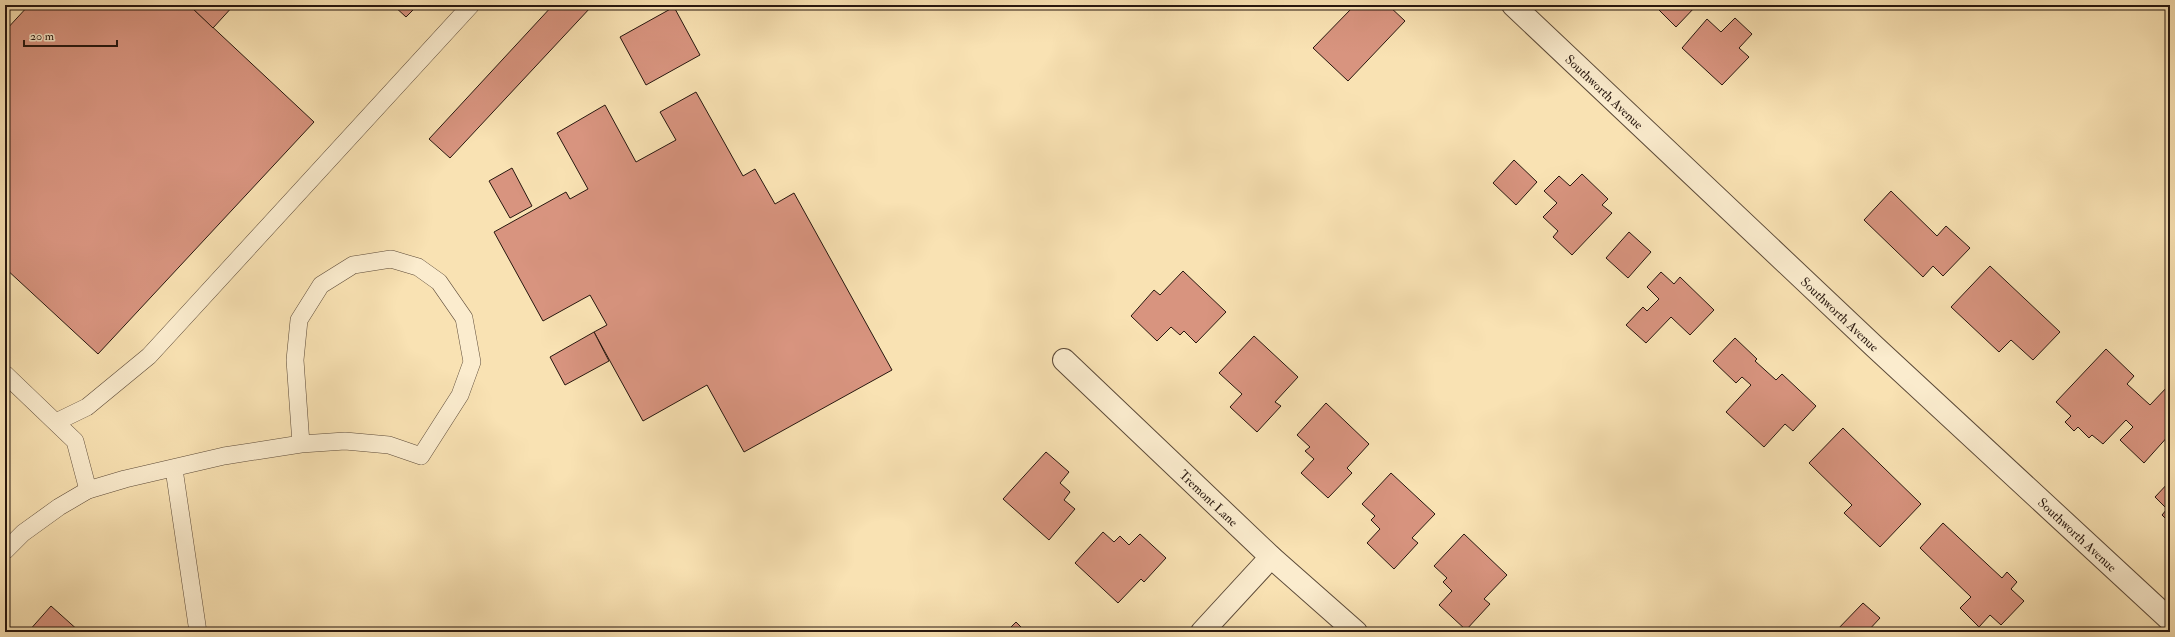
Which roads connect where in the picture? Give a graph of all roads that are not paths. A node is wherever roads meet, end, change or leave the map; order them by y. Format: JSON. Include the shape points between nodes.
{"nodes":[{"id":1,"x":471,"y":5,"type":"edge"},
{"id":2,"x":1513,"y":5,"type":"edge"},
{"id":3,"x":1064,"y":360,"type":"dead end"},
{"id":4,"x":5,"y":374,"type":"edge"},
{"id":5,"x":56,"y":422,"type":"junction"},
{"id":6,"x":301,"y":444,"type":"junction"},
{"id":7,"x":174,"y":469,"type":"junction"},
{"id":8,"x":88,"y":490,"type":"junction"},
{"id":9,"x":5,"y":551,"type":"edge"},
{"id":10,"x":1271,"y":558,"type":"junction"},
{"id":11,"x":2170,"y":620,"type":"edge"},
{"id":12,"x":198,"y":632,"type":"edge"},
{"id":13,"x":1202,"y":632,"type":"edge"},
{"id":14,"x":1356,"y":632,"type":"edge"}],
"edges":[{"from":1,"to":5,"type":"lane","via":[[149,356],[88,407]]},
{"from":2,"to":11,"type":"street","name":"Southworth Avenue","via":[[1875,347]]},
{"from":3,"to":10,"type":"street","name":"Tremont Lane"},
{"from":4,"to":5,"type":"lane"},
{"from":5,"to":8,"type":"lane","via":[[76,441]]},
{"from":6,"to":6,"type":"lane","via":[[295,360],[299,320],[321,285],[353,265],[391,259],[418,267],[439,282],[464,318],[472,362],[460,395],[421,456],[389,444]]},
{"from":6,"to":7,"type":"lane","via":[[224,456]]},
{"from":7,"to":8,"type":"lane"},
{"from":7,"to":12,"type":"lane"},
{"from":8,"to":9,"type":"lane","via":[[23,533]]},
{"from":10,"to":13,"type":"street"},
{"from":10,"to":14,"type":"street","name":"Tremont Lane"}]}
